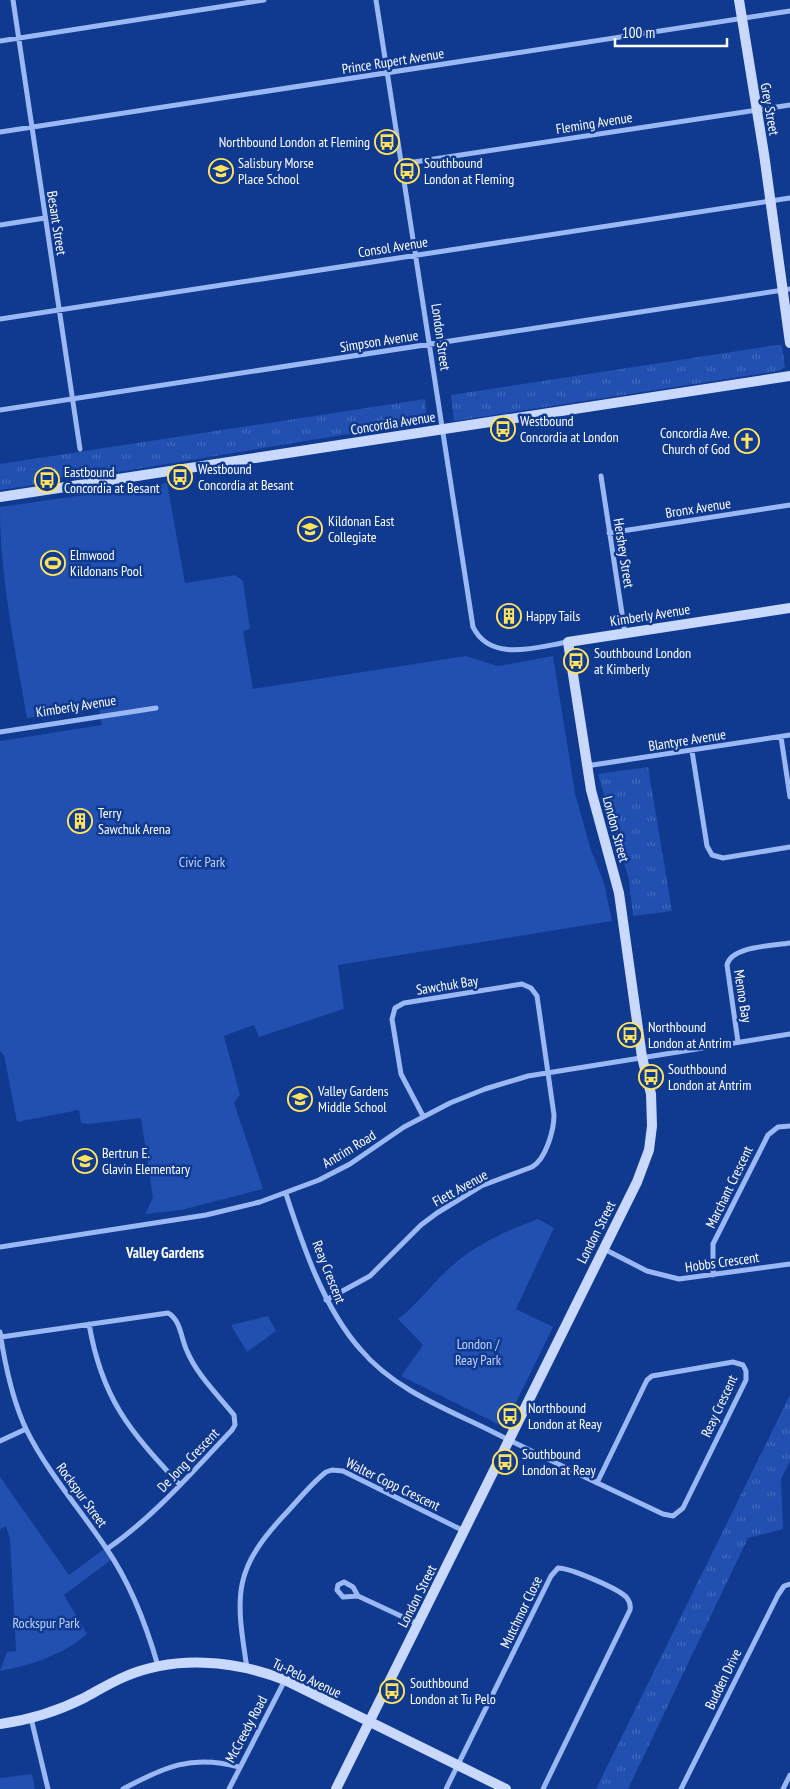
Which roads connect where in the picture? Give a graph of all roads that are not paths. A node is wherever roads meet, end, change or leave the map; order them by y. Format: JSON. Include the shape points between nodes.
{"nodes":[{"id":1,"x":13,"y":0,"type":"edge"},
{"id":2,"x":264,"y":0,"type":"edge"},
{"id":3,"x":376,"y":0,"type":"edge"},
{"id":4,"x":739,"y":0,"type":"edge"},
{"id":5,"x":790,"y":11,"type":"edge"},
{"id":6,"x":742,"y":19,"type":"junction"},
{"id":7,"x":20,"y":38,"type":"junction"},
{"id":8,"x":0,"y":40,"type":"edge"},
{"id":9,"x":387,"y":73,"type":"junction"},
{"id":10,"x":790,"y":105,"type":"edge"},
{"id":11,"x":756,"y":110,"type":"junction"},
{"id":12,"x":31,"y":128,"type":"junction"},
{"id":13,"x":0,"y":132,"type":"edge"},
{"id":14,"x":401,"y":164,"type":"junction"},
{"id":15,"x":790,"y":198,"type":"edge"},
{"id":16,"x":769,"y":201,"type":"junction"},
{"id":17,"x":45,"y":218,"type":"junction"},
{"id":18,"x":0,"y":226,"type":"edge"},
{"id":19,"x":415,"y":255,"type":"junction"},
{"id":20,"x":787,"y":290,"type":"edge"},
{"id":21,"x":59,"y":310,"type":"junction"},
{"id":22,"x":0,"y":319,"type":"edge"},
{"id":23,"x":790,"y":343,"type":"edge"},
{"id":24,"x":428,"y":345,"type":"junction"},
{"id":25,"x":790,"y":376,"type":"edge"},
{"id":26,"x":73,"y":399,"type":"junction"},
{"id":27,"x":0,"y":410,"type":"edge"},
{"id":28,"x":443,"y":429,"type":"junction"},
{"id":29,"x":80,"y":450,"type":"dead end"},
{"id":30,"x":601,"y":476,"type":"dead end"},
{"id":31,"x":0,"y":497,"type":"edge"},
{"id":32,"x":790,"y":505,"type":"edge"},
{"id":33,"x":609,"y":532,"type":"junction"},
{"id":34,"x":790,"y":608,"type":"edge"},
{"id":35,"x":625,"y":633,"type":"junction"},
{"id":36,"x":568,"y":642,"type":"junction"},
{"id":37,"x":514,"y":650,"type":"joint"},
{"id":38,"x":156,"y":708,"type":"dead end"},
{"id":39,"x":0,"y":732,"type":"edge"},
{"id":40,"x":790,"y":736,"type":"edge"},
{"id":41,"x":781,"y":737,"type":"junction"},
{"id":42,"x":692,"y":751,"type":"junction"},
{"id":43,"x":586,"y":766,"type":"junction"},
{"id":44,"x":790,"y":797,"type":"edge"},
{"id":45,"x":790,"y":847,"type":"edge"},
{"id":46,"x":790,"y":943,"type":"edge"},
{"id":47,"x":790,"y":1034,"type":"edge"},
{"id":48,"x":738,"y":1042,"type":"junction"},
{"id":49,"x":642,"y":1057,"type":"junction"},
{"id":50,"x":548,"y":1072,"type":"junction"},
{"id":51,"x":423,"y":1116,"type":"junction"},
{"id":52,"x":790,"y":1126,"type":"edge"},
{"id":53,"x":286,"y":1194,"type":"junction"},
{"id":54,"x":0,"y":1247,"type":"edge"},
{"id":55,"x":603,"y":1249,"type":"junction"},
{"id":56,"x":790,"y":1264,"type":"edge"},
{"id":57,"x":713,"y":1275,"type":"junction"},
{"id":58,"x":326,"y":1300,"type":"junction"},
{"id":59,"x":89,"y":1324,"type":"junction"},
{"id":60,"x":0,"y":1335,"type":"edge"},
{"id":61,"x":26,"y":1429,"type":"junction"},
{"id":62,"x":510,"y":1440,"type":"junction"},
{"id":63,"x":0,"y":1441,"type":"edge"},
{"id":64,"x":597,"y":1483,"type":"junction"},
{"id":65,"x":180,"y":1484,"type":"junction"},
{"id":66,"x":464,"y":1532,"type":"junction"},
{"id":67,"x":107,"y":1549,"type":"junction"},
{"id":68,"x":790,"y":1584,"type":"edge"},
{"id":69,"x":358,"y":1596,"type":"dead end"},
{"id":70,"x":418,"y":1625,"type":"junction"},
{"id":71,"x":158,"y":1666,"type":"junction"},
{"id":72,"x":247,"y":1668,"type":"junction"},
{"id":73,"x":284,"y":1680,"type":"junction"},
{"id":74,"x":31,"y":1718,"type":"junction"},
{"id":75,"x":368,"y":1722,"type":"junction"},
{"id":76,"x":0,"y":1724,"type":"edge"},
{"id":77,"x":458,"y":1765,"type":"junction"},
{"id":78,"x":239,"y":1767,"type":"junction"},
{"id":79,"x":790,"y":1775,"type":"edge"},
{"id":80,"x":48,"y":1789,"type":"edge"},
{"id":81,"x":122,"y":1789,"type":"edge"},
{"id":82,"x":228,"y":1789,"type":"edge"},
{"id":83,"x":336,"y":1789,"type":"edge"},
{"id":84,"x":446,"y":1789,"type":"edge"},
{"id":85,"x":506,"y":1789,"type":"edge"},
{"id":86,"x":543,"y":1789,"type":"edge"},
{"id":87,"x":681,"y":1789,"type":"edge"},
{"id":88,"x":783,"y":1789,"type":"edge"}],
"edges":[{"from":1,"to":7,"type":"street","name":"Besant Street"},
{"from":2,"to":7,"type":"street"},
{"from":3,"to":9,"type":"street","name":"London Street"},
{"from":4,"to":6,"type":"street","name":"Grey Street"},
{"from":5,"to":6,"type":"street","name":"Prince Rupert Avenue"},
{"from":6,"to":9,"type":"street","name":"Prince Rupert Avenue"},
{"from":6,"to":11,"type":"street","name":"Grey Street"},
{"from":7,"to":8,"type":"street"},
{"from":7,"to":12,"type":"street","name":"Besant Street"},
{"from":9,"to":12,"type":"street","name":"Prince Rupert Avenue"},
{"from":9,"to":14,"type":"street","name":"London Street"},
{"from":10,"to":11,"type":"street","name":"Fleming Avenue"},
{"from":11,"to":14,"type":"street","name":"Fleming Avenue"},
{"from":11,"to":16,"type":"street","name":"Grey Street"},
{"from":12,"to":13,"type":"street","name":"Prince Rupert Avenue"},
{"from":12,"to":17,"type":"street","name":"Besant Street"},
{"from":14,"to":19,"type":"street","name":"London Street"},
{"from":15,"to":16,"type":"street","name":"Consol Avenue"},
{"from":16,"to":19,"type":"street","name":"Consol Avenue"},
{"from":16,"to":20,"type":"street","name":"Grey Street"},
{"from":17,"to":18,"type":"street"},
{"from":17,"to":21,"type":"street","name":"Besant Street"},
{"from":19,"to":21,"type":"street","name":"Consol Avenue"},
{"from":19,"to":24,"type":"street","name":"London Street"},
{"from":20,"to":23,"type":"street","name":"Grey Street"},
{"from":20,"to":24,"type":"street","name":"Simpson Avenue"},
{"from":21,"to":22,"type":"street","name":"Consol Avenue"},
{"from":21,"to":26,"type":"street","name":"Besant Street"},
{"from":24,"to":26,"type":"street","name":"Simpson Avenue"},
{"from":24,"to":28,"type":"street","name":"London Street"},
{"from":25,"to":28,"type":"street","name":"Concordia Avenue"},
{"from":26,"to":27,"type":"street","name":"Simpson Avenue"},
{"from":26,"to":29,"type":"street","name":"Besant Street"},
{"from":28,"to":31,"type":"street","name":"Concordia Avenue"},
{"from":28,"to":37,"type":"street","name":"London Street","via":[[473,627],[479,636],[496,648]]},
{"from":30,"to":33,"type":"street","name":"Hershey Street"},
{"from":32,"to":33,"type":"street","name":"Bronx Avenue"},
{"from":33,"to":35,"type":"street","name":"Hershey Street"},
{"from":34,"to":35,"type":"street","name":"Kimberly Avenue"},
{"from":35,"to":36,"type":"street","name":"Kimberly Avenue"},
{"from":36,"to":37,"type":"street","name":"Kimberly Avenue"},
{"from":36,"to":43,"type":"street","name":"London Street"},
{"from":38,"to":39,"type":"street","name":"Kimberly Avenue"},
{"from":40,"to":41,"type":"street","name":"Blantyre Avenue"},
{"from":41,"to":42,"type":"street","name":"Blantyre Avenue"},
{"from":41,"to":44,"type":"street"},
{"from":42,"to":43,"type":"street","name":"Blantyre Avenue"},
{"from":42,"to":45,"type":"street","via":[[707,846],[712,855],[723,858]]},
{"from":43,"to":49,"type":"street","name":"London Street","via":[[619,893]]},
{"from":46,"to":48,"type":"street","name":"Menno Bay","via":[[739,951],[728,958]]},
{"from":47,"to":48,"type":"street","name":"Antrim Road"},
{"from":48,"to":49,"type":"street","name":"Antrim Road"},
{"from":49,"to":50,"type":"street","name":"Antrim Road"},
{"from":49,"to":55,"type":"street","name":"London Street","via":[[652,1110],[649,1150],[637,1182]]},
{"from":50,"to":51,"type":"street","name":"Antrim Road","via":[[486,1088]]},
{"from":50,"to":51,"type":"street","name":"Sawchuk Bay","via":[[537,996],[527,985],[399,1005],[392,1019],[401,1074]]},
{"from":50,"to":58,"type":"street","name":"Flett Avenue","via":[[554,1123],[536,1165],[481,1186],[444,1208],[421,1225],[370,1276]]},
{"from":51,"to":53,"type":"street","name":"Antrim Road","via":[[350,1164]]},
{"from":52,"to":57,"type":"street","name":"Marchant Crescent","via":[[778,1127],[768,1135],[714,1244]]},
{"from":53,"to":54,"type":"street","name":"Antrim Road","via":[[206,1215]]},
{"from":53,"to":58,"type":"street","name":"Reay Crescent"},
{"from":55,"to":57,"type":"street","name":"Hobbs Crescent","via":[[663,1277],[679,1279]]},
{"from":55,"to":62,"type":"street","name":"London Street"},
{"from":56,"to":57,"type":"street","name":"Hobbs Crescent"},
{"from":58,"to":62,"type":"street","name":"Reay Crescent","via":[[344,1330],[391,1378],[412,1392]]},
{"from":59,"to":60,"type":"street","name":"De Jong Crescent"},
{"from":59,"to":65,"type":"street","via":[[98,1369],[112,1399],[136,1436]]},
{"from":59,"to":65,"type":"street","name":"De Jong Crescent","via":[[162,1313],[172,1315],[194,1365],[234,1415],[232,1430]]},
{"from":60,"to":61,"type":"street","name":"Rockspur Street","via":[[11,1389]]},
{"from":61,"to":63,"type":"street"},
{"from":61,"to":67,"type":"street","name":"Rockspur Street","via":[[45,1463]]},
{"from":62,"to":64,"type":"street","name":"Reay Crescent"},
{"from":62,"to":66,"type":"street","name":"London Street"},
{"from":64,"to":64,"type":"street","name":"Reay Crescent","via":[[647,1380],[652,1376],[733,1362],[743,1365],[746,1380],[678,1514],[664,1514]]},
{"from":65,"to":67,"type":"street","name":"De Jong Crescent","via":[[142,1523]]},
{"from":66,"to":70,"type":"street","name":"London Street"},
{"from":66,"to":72,"type":"street","name":"Walter Copp Crescent","via":[[343,1472],[326,1472],[263,1538],[247,1565],[238,1611]]},
{"from":67,"to":71,"type":"street","name":"Rockspur Street","via":[[131,1590]]},
{"from":68,"to":87,"type":"street","name":"Budden Drive","via":[[784,1586],[778,1595]]},
{"from":69,"to":70,"type":"street"},
{"from":70,"to":75,"type":"street","name":"London Street"},
{"from":71,"to":72,"type":"street","name":"Tu-Pelo Avenue","via":[[212,1663]]},
{"from":71,"to":74,"type":"street","name":"Tu-Pelo Avenue"},
{"from":72,"to":73,"type":"street","name":"Tu-Pelo Avenue"},
{"from":73,"to":75,"type":"street","name":"Tu-Pelo Avenue"},
{"from":73,"to":78,"type":"street","name":"McCreedy Road"},
{"from":74,"to":76,"type":"street","name":"Tu-Pelo Avenue"},
{"from":74,"to":80,"type":"street"},
{"from":75,"to":77,"type":"street","name":"Tu-Pelo Avenue"},
{"from":75,"to":83,"type":"street","name":"London Street"},
{"from":77,"to":84,"type":"street"},
{"from":77,"to":85,"type":"street","name":"Tu-Pelo Avenue"},
{"from":77,"to":86,"type":"street","name":"Mutchmor Close","via":[[551,1576],[558,1568],[568,1568],[622,1594],[630,1602],[630,1610]]},
{"from":78,"to":81,"type":"street","via":[[206,1761],[186,1762],[154,1772]]},
{"from":78,"to":82,"type":"street","name":"McCreedy Road"},
{"from":79,"to":88,"type":"street"}]}
